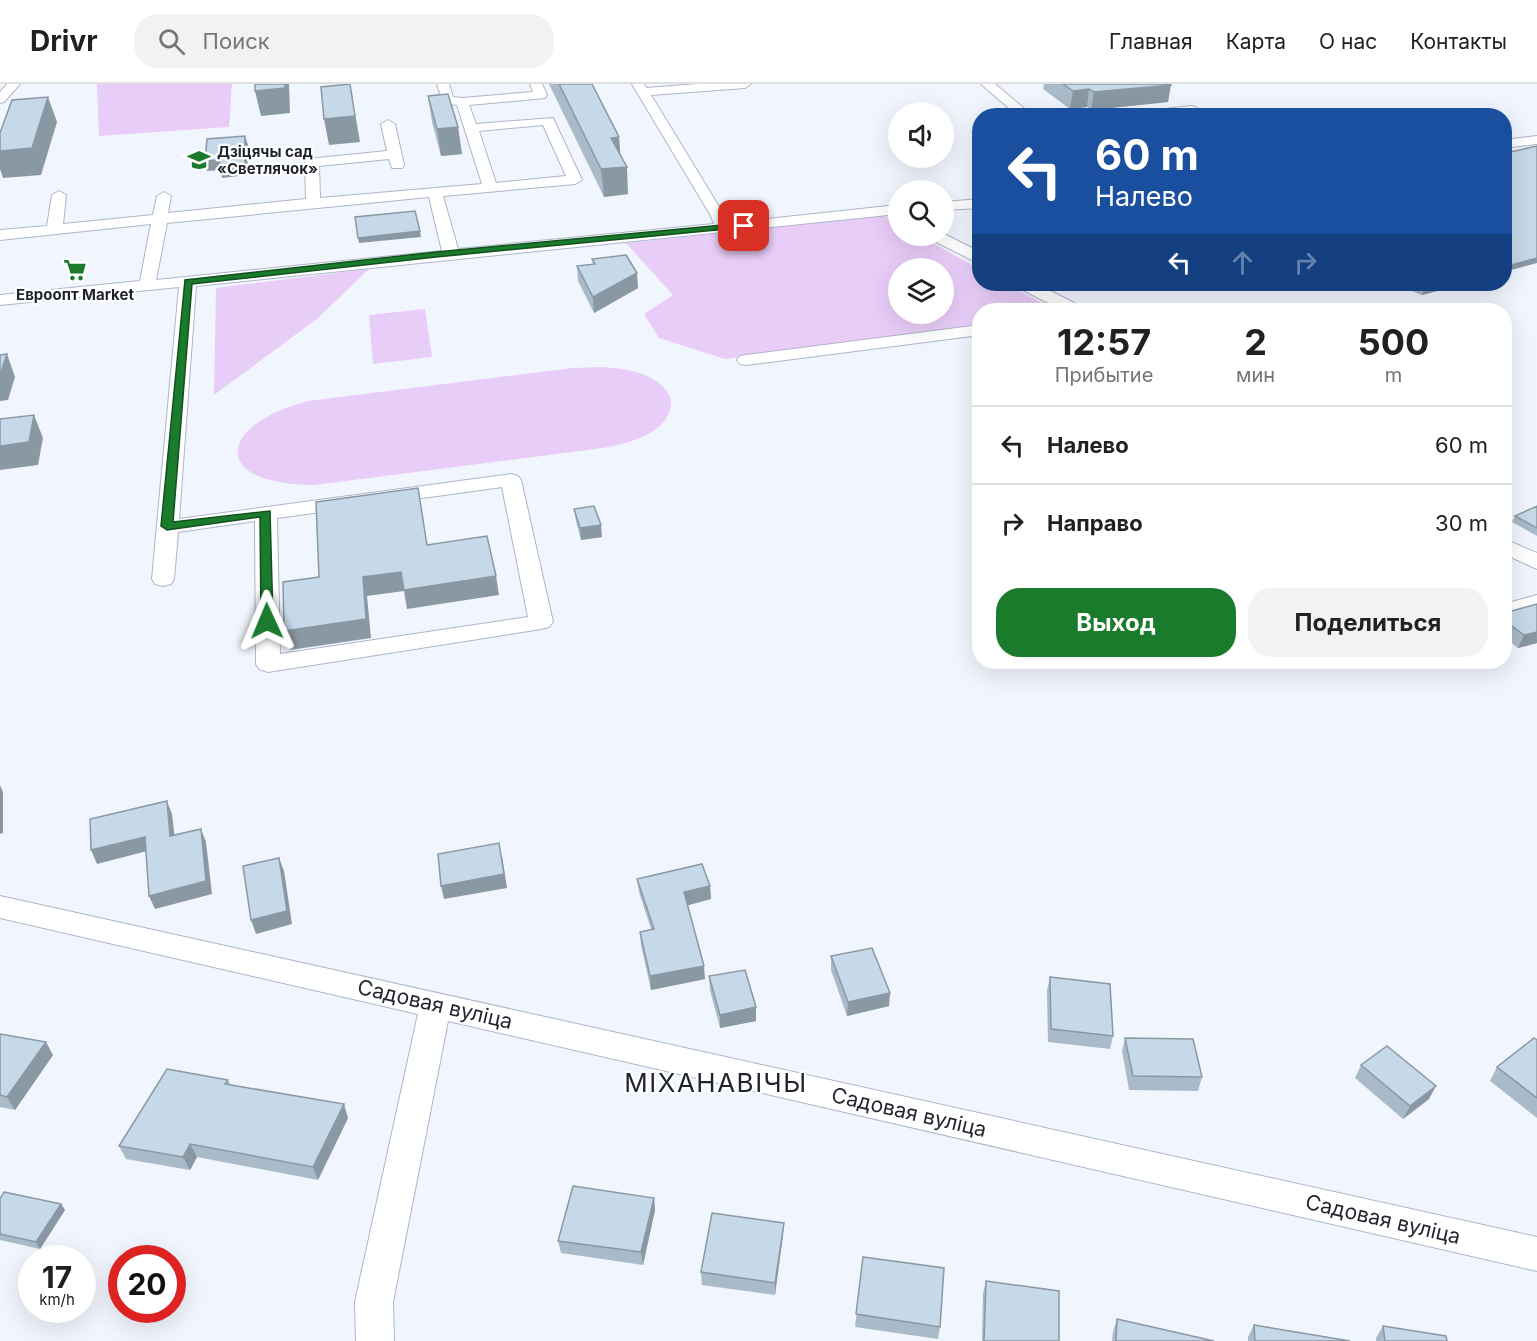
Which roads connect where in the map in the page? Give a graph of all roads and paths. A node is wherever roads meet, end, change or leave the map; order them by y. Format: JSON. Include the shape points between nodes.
{"nodes":[{"id":1,"x":14,"y":84,"type":"edge"},
{"id":2,"x":443,"y":84,"type":"edge"},
{"id":3,"x":536,"y":84,"type":"edge"},
{"id":4,"x":745,"y":84,"type":"edge"},
{"id":5,"x":987,"y":84,"type":"edge"},
{"id":6,"x":641,"y":88,"type":"edge"},
{"id":7,"x":0,"y":99,"type":"edge"},
{"id":8,"x":462,"y":102,"type":"junction"},
{"id":9,"x":1017,"y":108,"type":"edge"},
{"id":10,"x":388,"y":124,"type":"dead end"},
{"id":11,"x":471,"y":128,"type":"junction"},
{"id":12,"x":1537,"y":140,"type":"edge"},
{"id":13,"x":1512,"y":143,"type":"edge"},
{"id":14,"x":406,"y":185,"type":"dead end"},
{"id":15,"x":491,"y":188,"type":"junction"},
{"id":16,"x":435,"y":193,"type":"junction"},
{"id":17,"x":59,"y":195,"type":"dead end"},
{"id":18,"x":164,"y":196,"type":"dead end"},
{"id":19,"x":313,"y":199,"type":"junction"},
{"id":20,"x":972,"y":203,"type":"edge"},
{"id":21,"x":954,"y":205,"type":"edge"},
{"id":22,"x":888,"y":213,"type":"edge"},
{"id":23,"x":160,"y":219,"type":"junction"},
{"id":24,"x":723,"y":228,"type":"junction"},
{"id":25,"x":54,"y":230,"type":"junction"},
{"id":26,"x":0,"y":235,"type":"edge"},
{"id":27,"x":954,"y":245,"type":"edge"},
{"id":28,"x":451,"y":253,"type":"junction"},
{"id":29,"x":972,"y":255,"type":"edge"},
{"id":30,"x":188,"y":282,"type":"junction"},
{"id":31,"x":147,"y":286,"type":"junction"},
{"id":32,"x":1038,"y":291,"type":"edge"},
{"id":33,"x":0,"y":300,"type":"edge"},
{"id":34,"x":1061,"y":303,"type":"edge"},
{"id":35,"x":972,"y":331,"type":"edge"},
{"id":36,"x":746,"y":360,"type":"dead end"},
{"id":37,"x":266,"y":513,"type":"junction"},
{"id":38,"x":167,"y":526,"type":"junction"},
{"id":39,"x":1512,"y":548,"type":"edge"},
{"id":40,"x":1537,"y":562,"type":"edge"},
{"id":41,"x":163,"y":579,"type":"dead end"},
{"id":42,"x":1537,"y":602,"type":"edge"},
{"id":43,"x":1512,"y":609,"type":"edge"},
{"id":44,"x":0,"y":907,"type":"edge"},
{"id":45,"x":436,"y":1005,"type":"junction"},
{"id":46,"x":1537,"y":1254,"type":"edge"},
{"id":47,"x":375,"y":1341,"type":"edge"}],
"edges":[{"from":1,"to":7,"type":"street"},
{"from":2,"to":8,"type":"street","via":[[448,100]]},
{"from":3,"to":8,"type":"street","via":[[541,95]]},
{"from":4,"to":6,"type":"street"},
{"from":5,"to":9,"type":"street"},
{"from":6,"to":24,"type":"street"},
{"from":8,"to":11,"type":"street"},
{"from":10,"to":19,"type":"street","via":[[396,160],[312,162]]},
{"from":11,"to":15,"type":"street"},
{"from":11,"to":15,"type":"street","via":[[548,121],[575,180]]},
{"from":12,"to":13,"type":"street"},
{"from":14,"to":19,"type":"street"},
{"from":15,"to":16,"type":"street"},
{"from":16,"to":19,"type":"street"},
{"from":16,"to":28,"type":"street"},
{"from":17,"to":25,"type":"street"},
{"from":18,"to":23,"type":"street"},
{"from":19,"to":23,"type":"street"},
{"from":20,"to":21,"type":"street"},
{"from":22,"to":24,"type":"street"},
{"from":23,"to":25,"type":"street"},
{"from":23,"to":31,"type":"street"},
{"from":24,"to":28,"type":"street"},
{"from":25,"to":26,"type":"street"},
{"from":27,"to":29,"type":"street"},
{"from":28,"to":30,"type":"street"},
{"from":30,"to":31,"type":"street"},
{"from":30,"to":38,"type":"street"},
{"from":31,"to":33,"type":"street"},
{"from":32,"to":34,"type":"street"},
{"from":35,"to":36,"type":"street"},
{"from":37,"to":37,"type":"street","via":[[510,480],[541,622],[268,664]]},
{"from":37,"to":38,"type":"street"},
{"from":38,"to":41,"type":"street"},
{"from":39,"to":40,"type":"street"},
{"from":42,"to":43,"type":"street"},
{"from":44,"to":45,"type":"street","name":"Садовая вуліца"},
{"from":45,"to":46,"type":"street","name":"Садовая вуліца"},
{"from":45,"to":47,"type":"street","via":[[374,1302]]}]}
